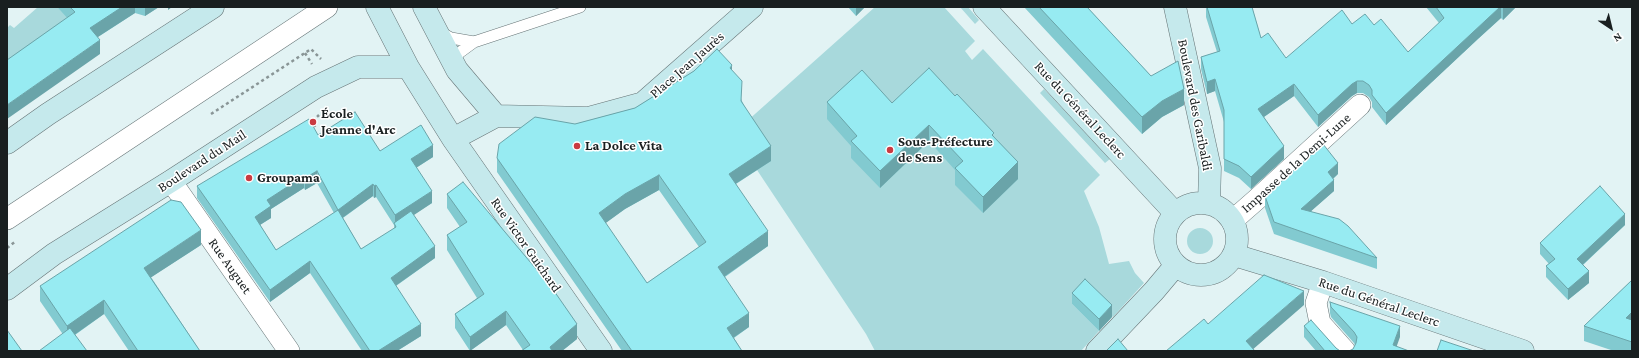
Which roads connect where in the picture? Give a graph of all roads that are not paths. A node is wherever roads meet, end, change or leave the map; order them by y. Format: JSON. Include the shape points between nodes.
{"nodes":[{"id":1,"x":213,"y":7,"type":"edge"},
{"id":2,"x":327,"y":7,"type":"edge"},
{"id":3,"x":377,"y":7,"type":"edge"},
{"id":4,"x":424,"y":7,"type":"edge"},
{"id":5,"x":580,"y":7,"type":"edge"},
{"id":6,"x":752,"y":7,"type":"edge"},
{"id":7,"x":984,"y":7,"type":"edge"},
{"id":8,"x":1175,"y":7,"type":"edge"},
{"id":9,"x":434,"y":28,"type":"junction"},
{"id":10,"x":474,"y":42,"type":"junction"},
{"id":11,"x":408,"y":67,"type":"junction"},
{"id":12,"x":457,"y":70,"type":"junction"},
{"id":13,"x":1360,"y":105,"type":"dead end"},
{"id":14,"x":496,"y":116,"type":"junction"},
{"id":15,"x":452,"y":139,"type":"junction"},
{"id":16,"x":7,"y":143,"type":"edge"},
{"id":17,"x":171,"y":181,"type":"junction"},
{"id":18,"x":1209,"y":204,"type":"junction"},
{"id":19,"x":1175,"y":213,"type":"junction"},
{"id":20,"x":7,"y":219,"type":"edge"},
{"id":21,"x":1232,"y":221,"type":"junction"},
{"id":22,"x":1234,"y":254,"type":"junction"},
{"id":23,"x":1175,"y":266,"type":"junction"},
{"id":24,"x":1323,"y":282,"type":"junction"},
{"id":25,"x":7,"y":289,"type":"edge"},
{"id":26,"x":289,"y":351,"type":"edge"},
{"id":27,"x":601,"y":351,"type":"edge"},
{"id":28,"x":1097,"y":351,"type":"edge"},
{"id":29,"x":1345,"y":351,"type":"edge"},
{"id":30,"x":1523,"y":351,"type":"edge"}],
"edges":[{"from":1,"to":16,"type":"main road"},
{"from":2,"to":20,"type":"street"},
{"from":3,"to":11,"type":"main road","name":"Rue Victor Guichard"},
{"from":4,"to":9,"type":"main road"},
{"from":5,"to":10,"type":"lane"},
{"from":6,"to":14,"type":"main road","name":"Place Jean Jaurès","via":[[729,21],[644,103],[588,118]]},
{"from":7,"to":19,"type":"main road","name":"Rue du Général Leclerc"},
{"from":8,"to":18,"type":"main road","name":"Boulevard des Garibaldi","via":[[1210,168]]},
{"from":9,"to":10,"type":"lane","via":[[451,38]]},
{"from":9,"to":12,"type":"main road"},
{"from":10,"to":12,"type":"lane","via":[[459,52]]},
{"from":11,"to":15,"type":"main road","name":"Rue Victor Guichard"},
{"from":11,"to":17,"type":"main road","name":"Boulevard du Mail","via":[[358,67],[340,75],[316,87]]},
{"from":12,"to":14,"type":"main road"},
{"from":13,"to":21,"type":"street","name":"Impasse de la Demi-Lune"},
{"from":14,"to":15,"type":"main road"},
{"from":15,"to":27,"type":"main road","name":"Rue Victor Guichard"},
{"from":17,"to":25,"type":"main road","name":"Boulevard du Mail","via":[[54,254]]},
{"from":17,"to":26,"type":"street","name":"Rue Auguet"},
{"from":18,"to":19,"type":"main road","via":[[1185,206]]},
{"from":18,"to":21,"type":"main road","via":[[1218,207]]},
{"from":19,"to":23,"type":"main road","via":[[1164,233],[1168,256]]},
{"from":21,"to":22,"type":"main road","via":[[1237,232]]},
{"from":22,"to":23,"type":"main road","via":[[1218,271],[1207,275],[1185,272]]},
{"from":22,"to":24,"type":"main road","name":"Rue du Général Leclerc"},
{"from":23,"to":28,"type":"main road"},
{"from":24,"to":29,"type":"street","via":[[1316,303],[1320,323]]},
{"from":24,"to":30,"type":"main road","name":"Rue du Général Leclerc"}]}
